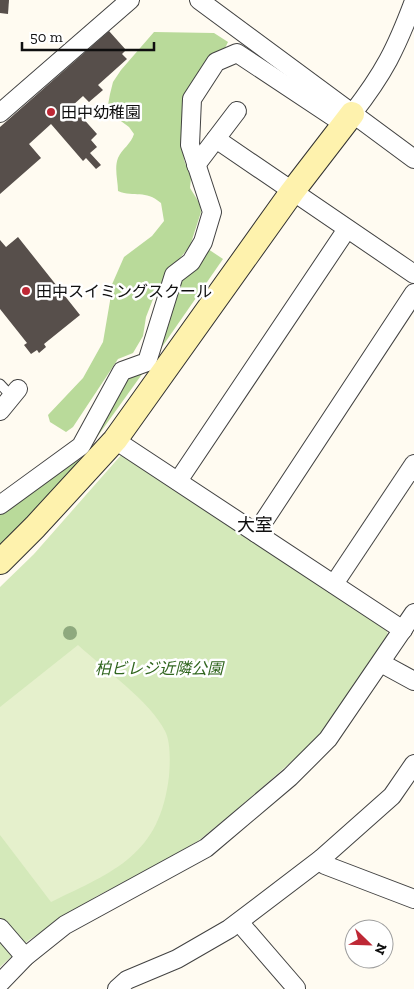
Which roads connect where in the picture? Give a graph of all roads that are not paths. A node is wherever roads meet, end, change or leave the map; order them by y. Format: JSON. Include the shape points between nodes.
{"nodes":[{"id":1,"x":130,"y":0,"type":"edge"},
{"id":2,"x":199,"y":0,"type":"edge"},
{"id":3,"x":414,"y":1,"type":"edge"},
{"id":4,"x":237,"y":111,"type":"dead end"},
{"id":5,"x":0,"y":113,"type":"edge"},
{"id":6,"x":348,"y":119,"type":"junction"},
{"id":7,"x":216,"y":139,"type":"junction"},
{"id":8,"x":414,"y":159,"type":"edge"},
{"id":9,"x":196,"y":165,"type":"junction"},
{"id":10,"x":292,"y":192,"type":"junction"},
{"id":11,"x":347,"y":229,"type":"junction"},
{"id":12,"x":414,"y":274,"type":"edge"},
{"id":13,"x":414,"y":293,"type":"edge"},
{"id":14,"x":155,"y":367,"type":"junction"},
{"id":15,"x":0,"y":384,"type":"edge"},
{"id":16,"x":15,"y":393,"type":"joint"},
{"id":17,"x":0,"y":411,"type":"edge"},
{"id":18,"x":115,"y":440,"type":"junction"},
{"id":19,"x":89,"y":453,"type":"junction"},
{"id":20,"x":414,"y":464,"type":"edge"},
{"id":21,"x":178,"y":481,"type":"junction"},
{"id":22,"x":0,"y":505,"type":"edge"},
{"id":23,"x":256,"y":533,"type":"junction"},
{"id":24,"x":0,"y":562,"type":"edge"},
{"id":25,"x":334,"y":584,"type":"junction"},
{"id":26,"x":414,"y":613,"type":"edge"},
{"id":27,"x":403,"y":630,"type":"junction"},
{"id":28,"x":380,"y":662,"type":"junction"},
{"id":29,"x":414,"y":682,"type":"edge"},
{"id":30,"x":414,"y":764,"type":"edge"},
{"id":31,"x":321,"y":859,"type":"junction"},
{"id":32,"x":414,"y":899,"type":"edge"},
{"id":33,"x":239,"y":922,"type":"junction"},
{"id":34,"x":0,"y":928,"type":"edge"},
{"id":35,"x":25,"y":957,"type":"junction"},
{"id":36,"x":0,"y":983,"type":"edge"},
{"id":37,"x":117,"y":989,"type":"edge"},
{"id":38,"x":294,"y":989,"type":"edge"}],
"edges":[{"from":1,"to":5,"type":"street"},
{"from":2,"to":6,"type":"street"},
{"from":3,"to":6,"type":"street","via":[[389,63]]},
{"from":4,"to":7,"type":"street"},
{"from":6,"to":8,"type":"street"},
{"from":6,"to":9,"type":"street","via":[[238,54],[216,62],[192,99],[190,145]]},
{"from":6,"to":10,"type":"street"},
{"from":7,"to":9,"type":"street"},
{"from":7,"to":10,"type":"street"},
{"from":9,"to":14,"type":"street","via":[[212,212],[203,242],[191,262],[174,275]]},
{"from":10,"to":11,"type":"street"},
{"from":10,"to":14,"type":"street"},
{"from":11,"to":12,"type":"street"},
{"from":11,"to":21,"type":"street"},
{"from":13,"to":23,"type":"street"},
{"from":14,"to":18,"type":"street"},
{"from":14,"to":19,"type":"street","via":[[122,371]]},
{"from":15,"to":16,"type":"lane"},
{"from":16,"to":17,"type":"street"},
{"from":18,"to":19,"type":"street"},
{"from":18,"to":21,"type":"street"},
{"from":19,"to":22,"type":"street"},
{"from":19,"to":24,"type":"street"},
{"from":20,"to":25,"type":"street"},
{"from":21,"to":23,"type":"street"},
{"from":23,"to":25,"type":"street"},
{"from":25,"to":27,"type":"street"},
{"from":26,"to":27,"type":"street"},
{"from":27,"to":28,"type":"street"},
{"from":28,"to":29,"type":"street"},
{"from":28,"to":35,"type":"street","via":[[328,739],[290,777],[206,848],[65,925]]},
{"from":30,"to":31,"type":"street","via":[[392,796]]},
{"from":31,"to":32,"type":"street","via":[[325,865]]},
{"from":31,"to":33,"type":"street"},
{"from":33,"to":37,"type":"street","via":[[177,959],[127,980]]},
{"from":33,"to":38,"type":"street"},
{"from":34,"to":35,"type":"street"},
{"from":35,"to":36,"type":"street"}]}
